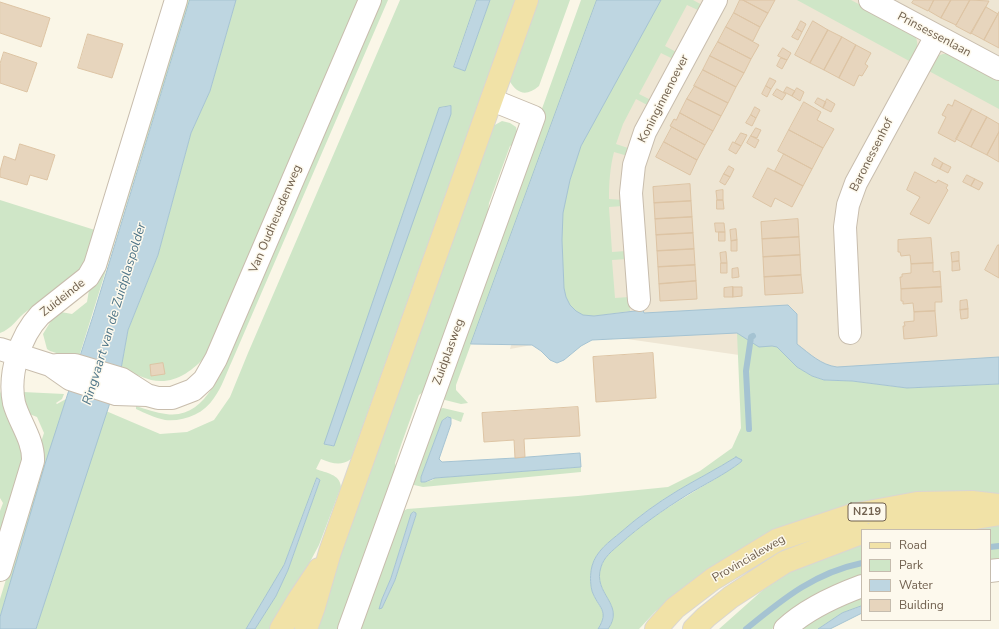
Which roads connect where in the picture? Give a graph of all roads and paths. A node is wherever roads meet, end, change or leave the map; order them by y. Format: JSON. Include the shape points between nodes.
{"nodes":[{"id":1,"x":176,"y":0,"type":"edge"},
{"id":2,"x":370,"y":0,"type":"edge"},
{"id":3,"x":527,"y":0,"type":"edge"},
{"id":4,"x":716,"y":0,"type":"edge"},
{"id":5,"x":870,"y":0,"type":"edge"},
{"id":6,"x":936,"y":36,"type":"junction"},
{"id":7,"x":999,"y":69,"type":"edge"},
{"id":8,"x":492,"y":100,"type":"junction"},
{"id":9,"x":639,"y":300,"type":"dead end"},
{"id":10,"x":850,"y":333,"type":"dead end"},
{"id":11,"x":9,"y":352,"type":"edge"},
{"id":12,"x":999,"y":505,"type":"edge"},
{"id":13,"x":999,"y":514,"type":"edge"},
{"id":14,"x":883,"y":529,"type":"edge"},
{"id":15,"x":861,"y":533,"type":"edge"},
{"id":16,"x":330,"y":552,"type":"junction"},
{"id":17,"x":0,"y":570,"type":"edge"},
{"id":18,"x":861,"y":586,"type":"edge"},
{"id":19,"x":281,"y":629,"type":"edge"},
{"id":20,"x":306,"y":629,"type":"edge"},
{"id":21,"x":349,"y":629,"type":"edge"},
{"id":22,"x":656,"y":629,"type":"edge"},
{"id":23,"x":694,"y":629,"type":"edge"},
{"id":24,"x":785,"y":629,"type":"edge"}],
"edges":[{"from":1,"to":11,"type":"street","name":"Zuideinde","via":[[95,265],[88,277],[33,322],[26,334]]},
{"from":2,"to":11,"type":"street","name":"Van Oudheusdenweg","via":[[216,359],[204,380],[193,390],[172,398],[158,398]]},
{"from":3,"to":8,"type":"main road"},
{"from":4,"to":9,"type":"street","name":"Koninginnenoever","via":[[645,132],[634,165],[631,193]]},
{"from":5,"to":6,"type":"street","name":"Prinsessenlaan"},
{"from":6,"to":7,"type":"street","name":"Prinsessenlaan"},
{"from":6,"to":10,"type":"street","name":"Baronessenhof","via":[[856,184],[848,205],[845,227]]},
{"from":8,"to":16,"type":"main road"},
{"from":8,"to":21,"type":"street","name":"Zuidplasweg","via":[[534,117]]},
{"from":11,"to":17,"type":"street","name":"Zuideinde","via":[[14,403],[31,447],[33,461]]},
{"from":12,"to":22,"type":"main road","name":"Provincialeweg","number":"N219","via":[[972,502],[917,503],[852,515],[777,540],[713,579],[675,608]]},
{"from":13,"to":14,"type":"main road","number":"N219","via":[[945,523],[902,525]]},
{"from":15,"to":23,"type":"main road","name":"Provincialeweg","number":"N219","via":[[785,562],[731,597]]},
{"from":16,"to":19,"type":"main road"},
{"from":16,"to":20,"type":"main road"},
{"from":18,"to":24,"type":"street","via":[[816,608]]}]}
